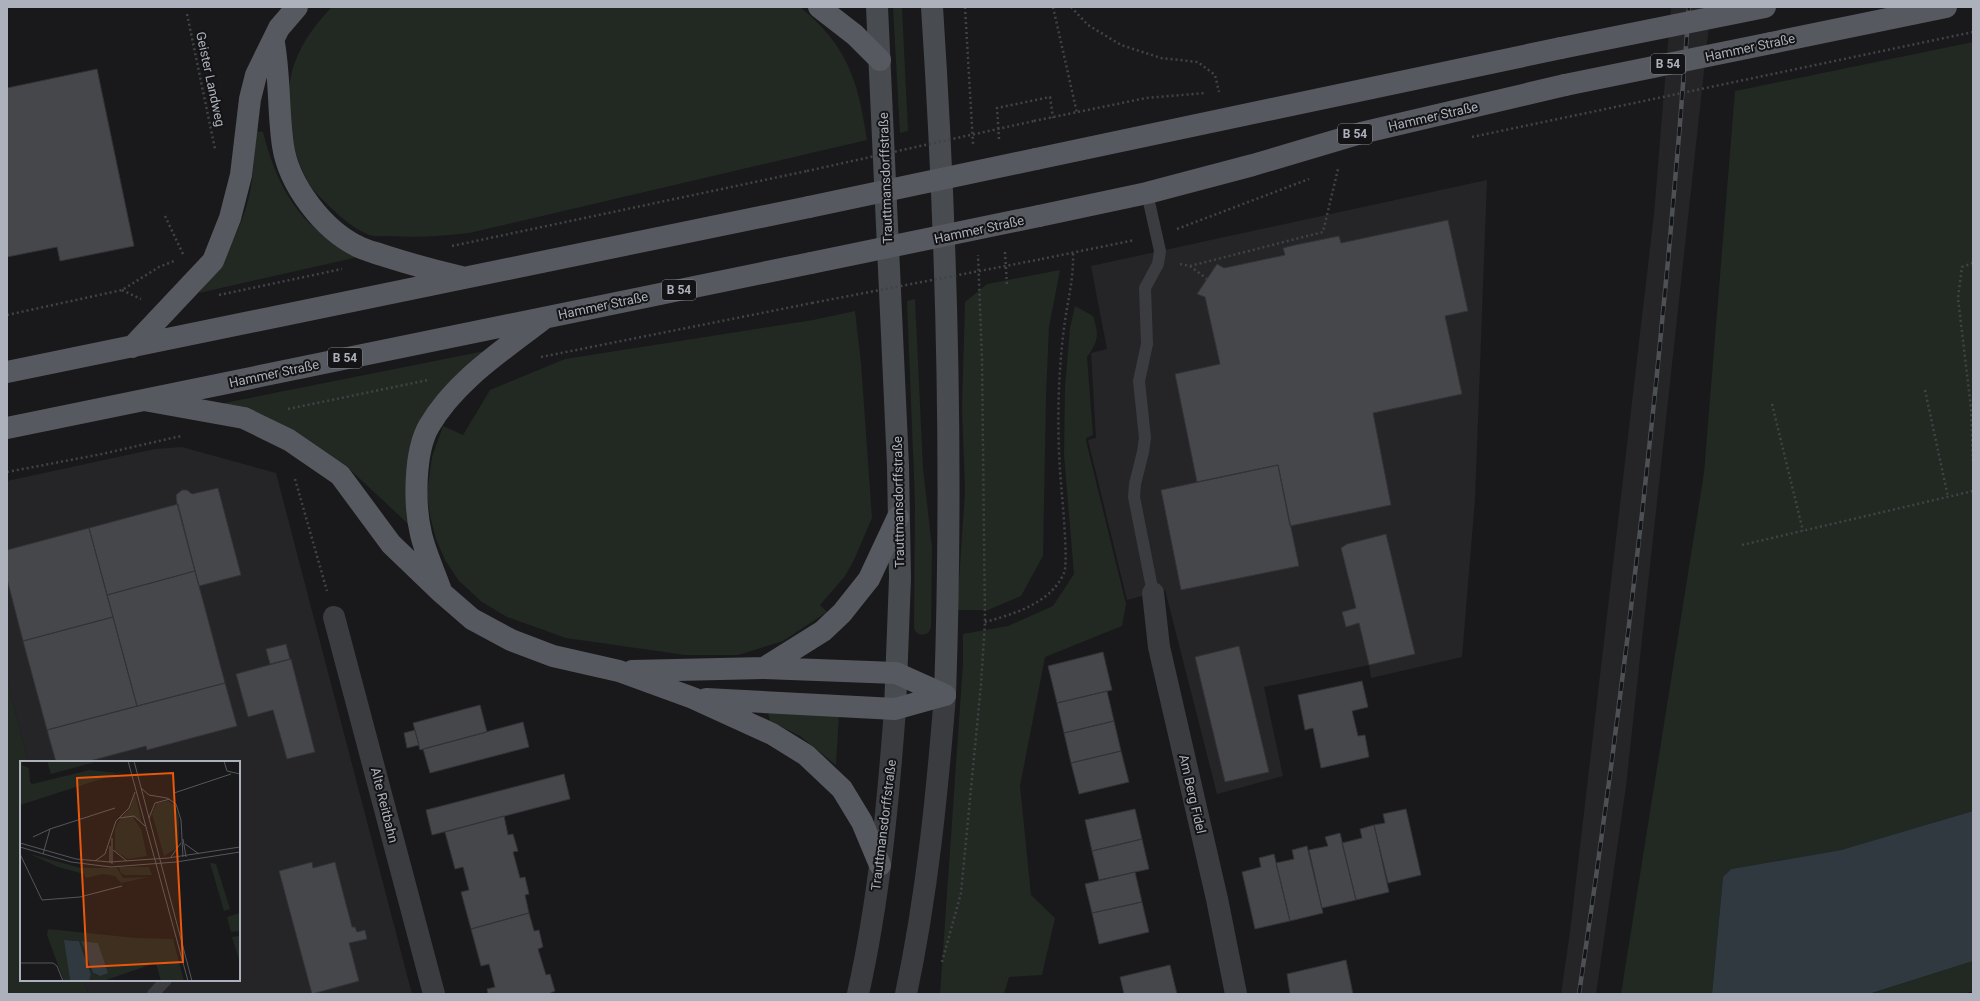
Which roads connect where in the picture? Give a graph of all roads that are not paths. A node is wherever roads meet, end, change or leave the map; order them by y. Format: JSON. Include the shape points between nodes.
{"nodes":[{"id":1,"x":297,"y":7,"type":"edge"},
{"id":2,"x":819,"y":7,"type":"edge"},
{"id":3,"x":877,"y":7,"type":"edge"},
{"id":4,"x":932,"y":7,"type":"edge"},
{"id":5,"x":1765,"y":7,"type":"edge"},
{"id":6,"x":1946,"y":7,"type":"edge"},
{"id":7,"x":274,"y":43,"type":"junction"},
{"id":8,"x":880,"y":60,"type":"junction"},
{"id":9,"x":1147,"y":193,"type":"junction"},
{"id":10,"x":468,"y":278,"type":"junction"},
{"id":11,"x":546,"y":317,"type":"junction"},
{"id":12,"x":132,"y":347,"type":"junction"},
{"id":13,"x":7,"y":372,"type":"edge"},
{"id":14,"x":144,"y":400,"type":"junction"},
{"id":15,"x":7,"y":428,"type":"edge"},
{"id":16,"x":898,"y":517,"type":"junction"},
{"id":17,"x":442,"y":593,"type":"junction"},
{"id":18,"x":1154,"y":593,"type":"joint"},
{"id":19,"x":334,"y":617,"type":"road end"},
{"id":20,"x":764,"y":668,"type":"junction"},
{"id":21,"x":619,"y":672,"type":"junction"},
{"id":22,"x":896,"y":673,"type":"junction"},
{"id":23,"x":944,"y":695,"type":"junction"},
{"id":24,"x":693,"y":698,"type":"junction"},
{"id":25,"x":895,"y":709,"type":"junction"},
{"id":26,"x":880,"y":865,"type":"junction"},
{"id":27,"x":165,"y":981,"type":"edge"},
{"id":28,"x":153,"y":994,"type":"edge"},
{"id":29,"x":434,"y":994,"type":"edge"},
{"id":30,"x":858,"y":994,"type":"edge"},
{"id":31,"x":906,"y":994,"type":"edge"},
{"id":32,"x":1236,"y":994,"type":"edge"}],
"edges":[{"from":1,"to":7,"type":"main road","via":[[279,28]]},
{"from":2,"to":8,"type":"main road","via":[[856,35]]},
{"from":3,"to":8,"type":"main road","name":"Trauttmansdorffstraße"},
{"from":4,"to":23,"type":"main road","via":[[945,307],[948,597]]},
{"from":5,"to":10,"type":"main road","bridge":true},
{"from":6,"to":9,"type":"main road","name":"Hammer Straße","number":"B 54","bridge":true,"via":[[1565,85],[1361,133]]},
{"from":7,"to":10,"type":"main road","via":[[283,146],[293,177],[308,203],[331,229],[359,247]]},
{"from":7,"to":12,"type":"main road","via":[[256,75],[250,100],[242,175],[230,218],[213,260]]},
{"from":8,"to":16,"type":"main road","name":"Trauttmansdorffstraße","via":[[898,466]]},
{"from":9,"to":11,"type":"main road","name":"Hammer Straße","number":"B 54","bridge":true},
{"from":9,"to":18,"type":"lane","via":[[1160,252],[1158,264],[1145,288],[1147,344],[1139,381],[1145,438],[1134,484],[1134,498]]},
{"from":10,"to":12,"type":"main road"},
{"from":11,"to":14,"type":"main road","name":"Hammer Straße","number":"B 54"},
{"from":11,"to":17,"type":"main road","via":[[454,392],[429,427],[419,460],[416,494],[421,534]]},
{"from":12,"to":13,"type":"main road"},
{"from":14,"to":15,"type":"main road","name":"Hammer Straße","number":"B 54"},
{"from":14,"to":17,"type":"main road","via":[[244,418],[289,440],[340,475],[391,544]]},
{"from":16,"to":20,"type":"main road","via":[[869,579],[842,613],[823,631]]},
{"from":16,"to":22,"type":"main road","name":"Trauttmansdorffstraße","via":[[900,578]]},
{"from":17,"to":21,"type":"main road","via":[[472,619],[511,640],[553,656]]},
{"from":18,"to":32,"type":"street","name":"Am Berg Fidel","via":[[1159,647],[1217,899]]},
{"from":19,"to":29,"type":"street","name":"Alte Reitbahn"},
{"from":20,"to":21,"type":"main road"},
{"from":20,"to":22,"type":"main road"},
{"from":21,"to":24,"type":"main road"},
{"from":22,"to":23,"type":"main road"},
{"from":22,"to":25,"type":"main road","name":"Trauttmansdorffstraße"},
{"from":23,"to":25,"type":"main road"},
{"from":23,"to":31,"type":"street","via":[[936,805],[927,880]]},
{"from":24,"to":25,"type":"main road"},
{"from":24,"to":26,"type":"main road","via":[[772,734],[815,762],[842,789],[862,822]]},
{"from":25,"to":26,"type":"street","name":"Trauttmansdorffstraße","via":[[889,798]]},
{"from":26,"to":30,"type":"street","name":"Trauttmansdorffstraße"},
{"from":27,"to":28,"type":"lane"}]}
